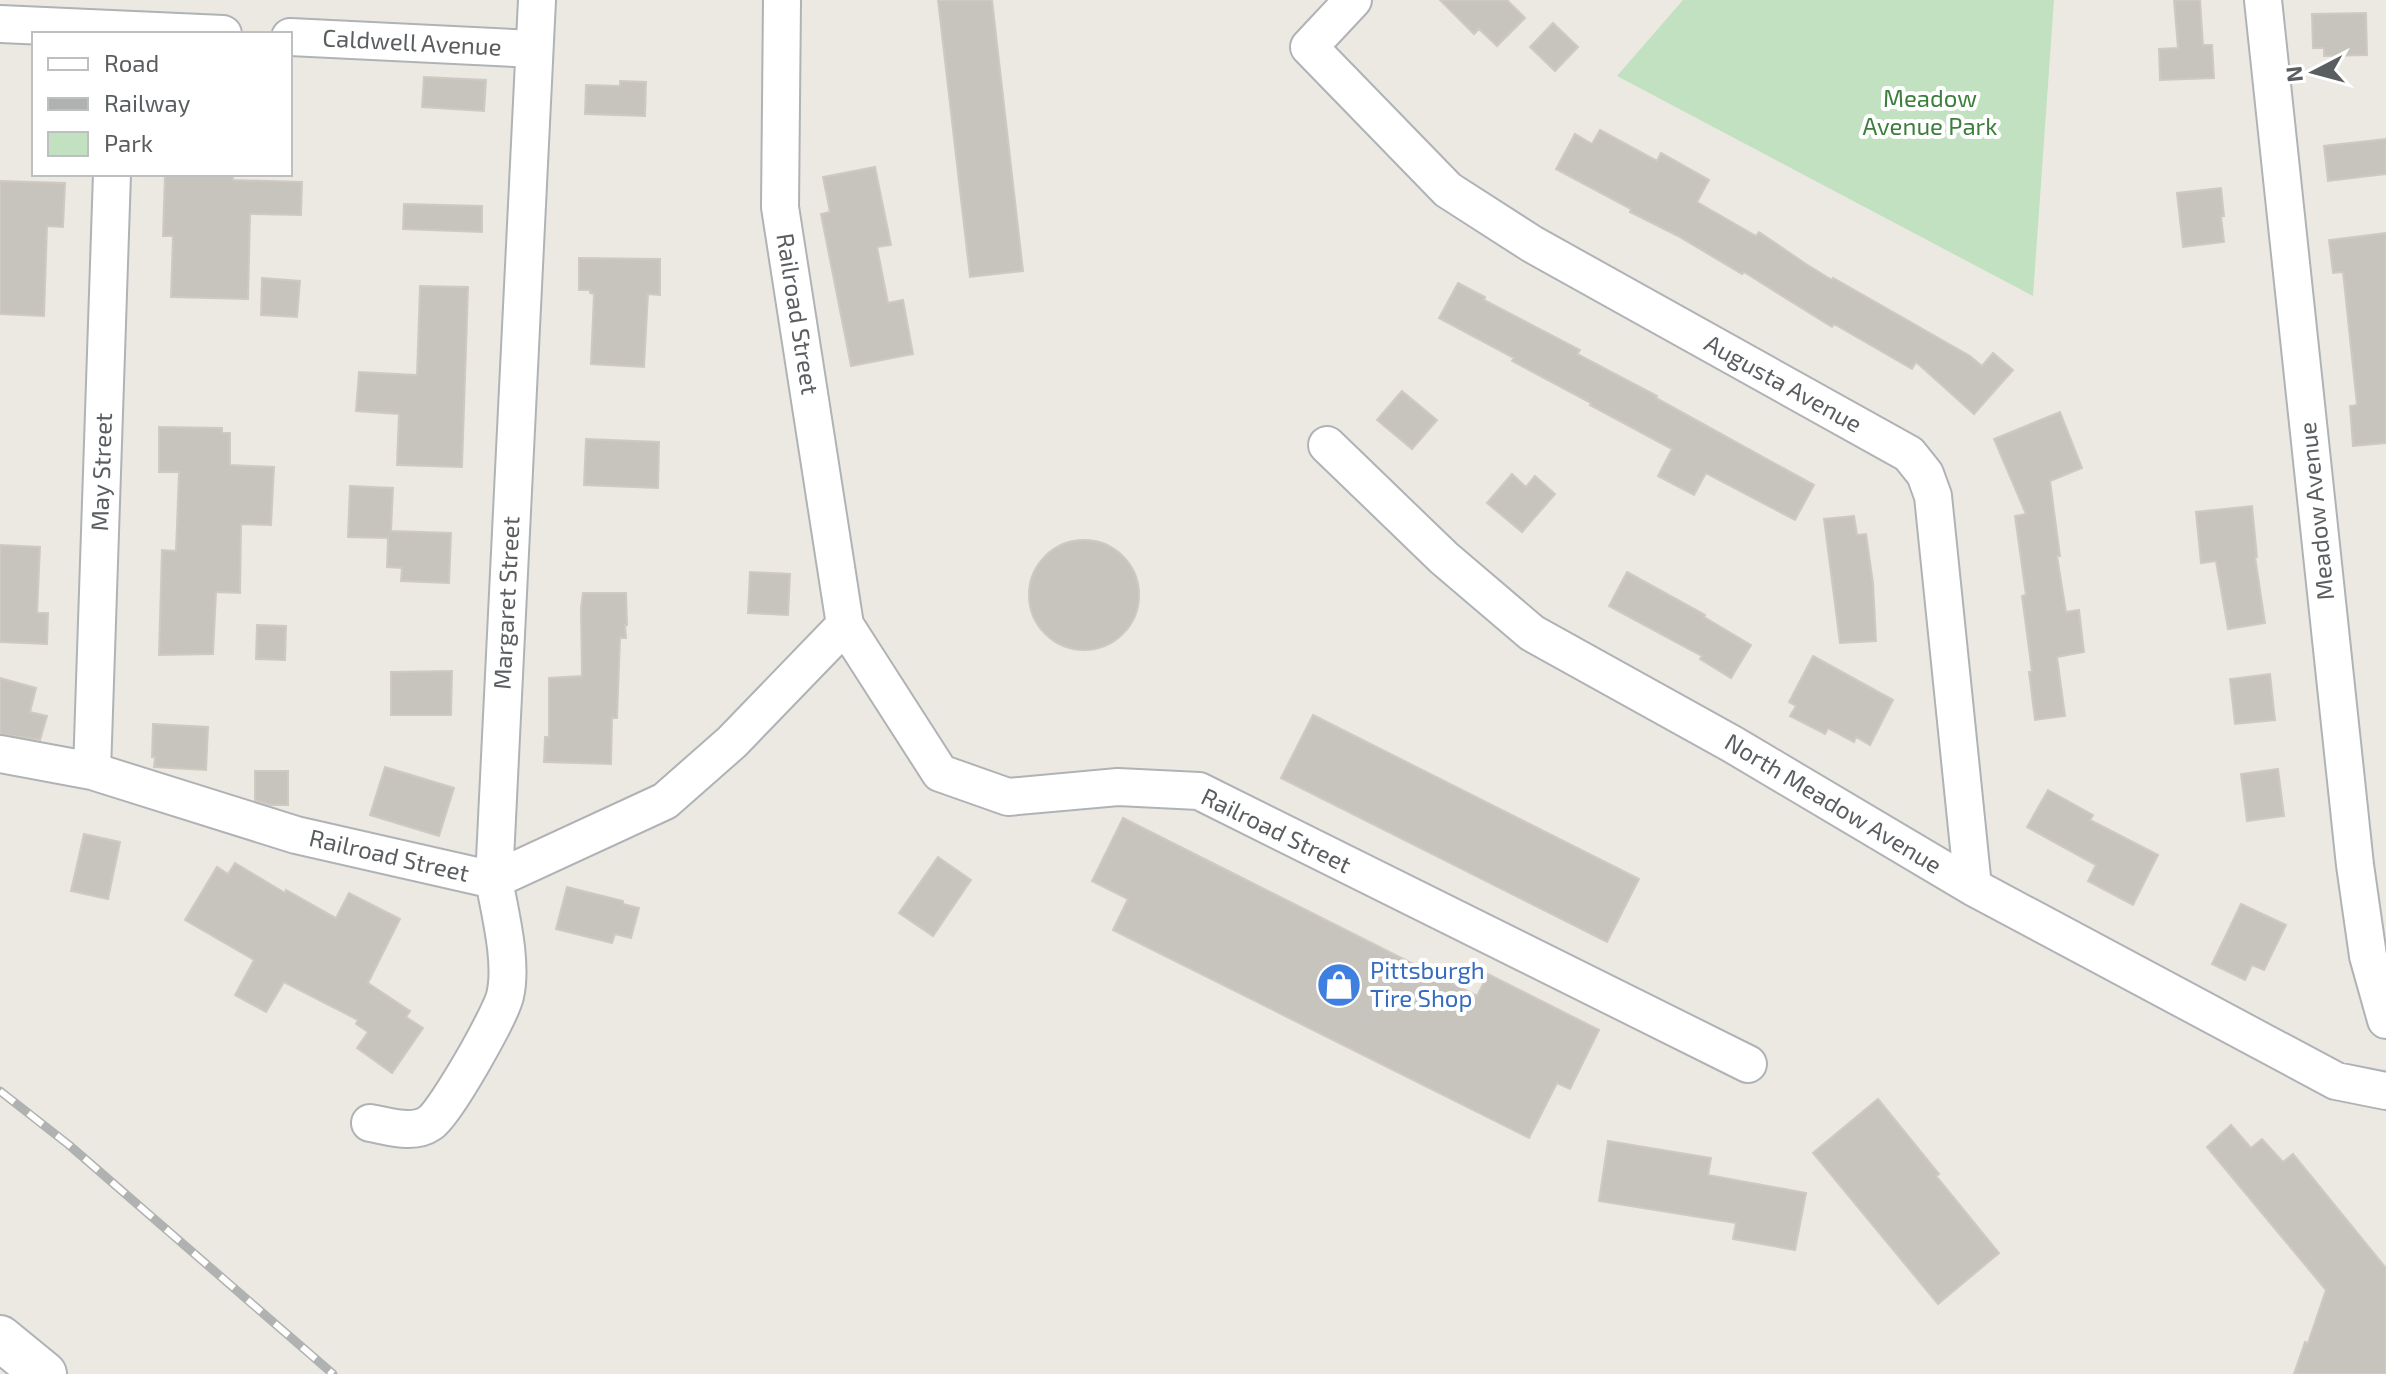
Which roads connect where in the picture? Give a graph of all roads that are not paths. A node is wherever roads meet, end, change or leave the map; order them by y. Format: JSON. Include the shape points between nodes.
{"nodes":[{"id":1,"x":537,"y":0,"type":"edge"},
{"id":2,"x":782,"y":0,"type":"edge"},
{"id":3,"x":1353,"y":0,"type":"edge"},
{"id":4,"x":2263,"y":0,"type":"edge"},
{"id":5,"x":117,"y":21,"type":"edge"},
{"id":6,"x":0,"y":24,"type":"edge"},
{"id":7,"x":207,"y":32,"type":"edge"},
{"id":8,"x":292,"y":37,"type":"edge"},
{"id":9,"x":534,"y":49,"type":"junction"},
{"id":10,"x":112,"y":176,"type":"edge"},
{"id":11,"x":1327,"y":445,"type":"dead end"},
{"id":12,"x":845,"y":625,"type":"junction"},
{"id":13,"x":0,"y":754,"type":"edge"},
{"id":14,"x":92,"y":771,"type":"junction"},
{"id":15,"x":494,"y":880,"type":"junction"},
{"id":16,"x":1973,"y":887,"type":"junction"},
{"id":17,"x":2386,"y":1020,"type":"edge"},
{"id":18,"x":1748,"y":1064,"type":"dead end"},
{"id":19,"x":2386,"y":1091,"type":"edge"},
{"id":20,"x":370,"y":1123,"type":"dead end"},
{"id":21,"x":0,"y":1338,"type":"edge"},
{"id":22,"x":44,"y":1374,"type":"edge"}],
"edges":[{"from":1,"to":9,"type":"street","name":"Margaret Street"},
{"from":2,"to":12,"type":"street","name":"Railroad Street","via":[[780,207]]},
{"from":3,"to":16,"type":"street","name":"Augusta Avenue","via":[[1309,47],[1448,190],[1532,244],[1909,454],[1925,474],[1933,496]]},
{"from":4,"to":17,"type":"street","name":"Meadow Avenue","via":[[2355,865],[2368,956]]},
{"from":5,"to":6,"type":"street"},
{"from":5,"to":7,"type":"street"},
{"from":8,"to":9,"type":"street","name":"Caldwell Avenue"},
{"from":9,"to":15,"type":"street","name":"Margaret Street"},
{"from":10,"to":14,"type":"street","name":"May Street"},
{"from":11,"to":16,"type":"street","name":"North Meadow Avenue","via":[[1444,558],[1532,633]]},
{"from":12,"to":15,"type":"street","name":"Railroad Street","via":[[732,742],[665,801]]},
{"from":12,"to":18,"type":"street","name":"Railroad Street","via":[[940,773],[1008,797],[1118,787],[1199,791]]},
{"from":13,"to":14,"type":"street","name":"Railroad Street"},
{"from":14,"to":15,"type":"street","name":"Railroad Street","via":[[296,835]]},
{"from":15,"to":20,"type":"street","name":"Margaret Street","via":[[507,956],[505,996],[481,1044],[431,1123],[412,1130]]},
{"from":16,"to":19,"type":"street","name":"North Meadow Avenue","via":[[2336,1081]]},
{"from":21,"to":22,"type":"street"}]}
